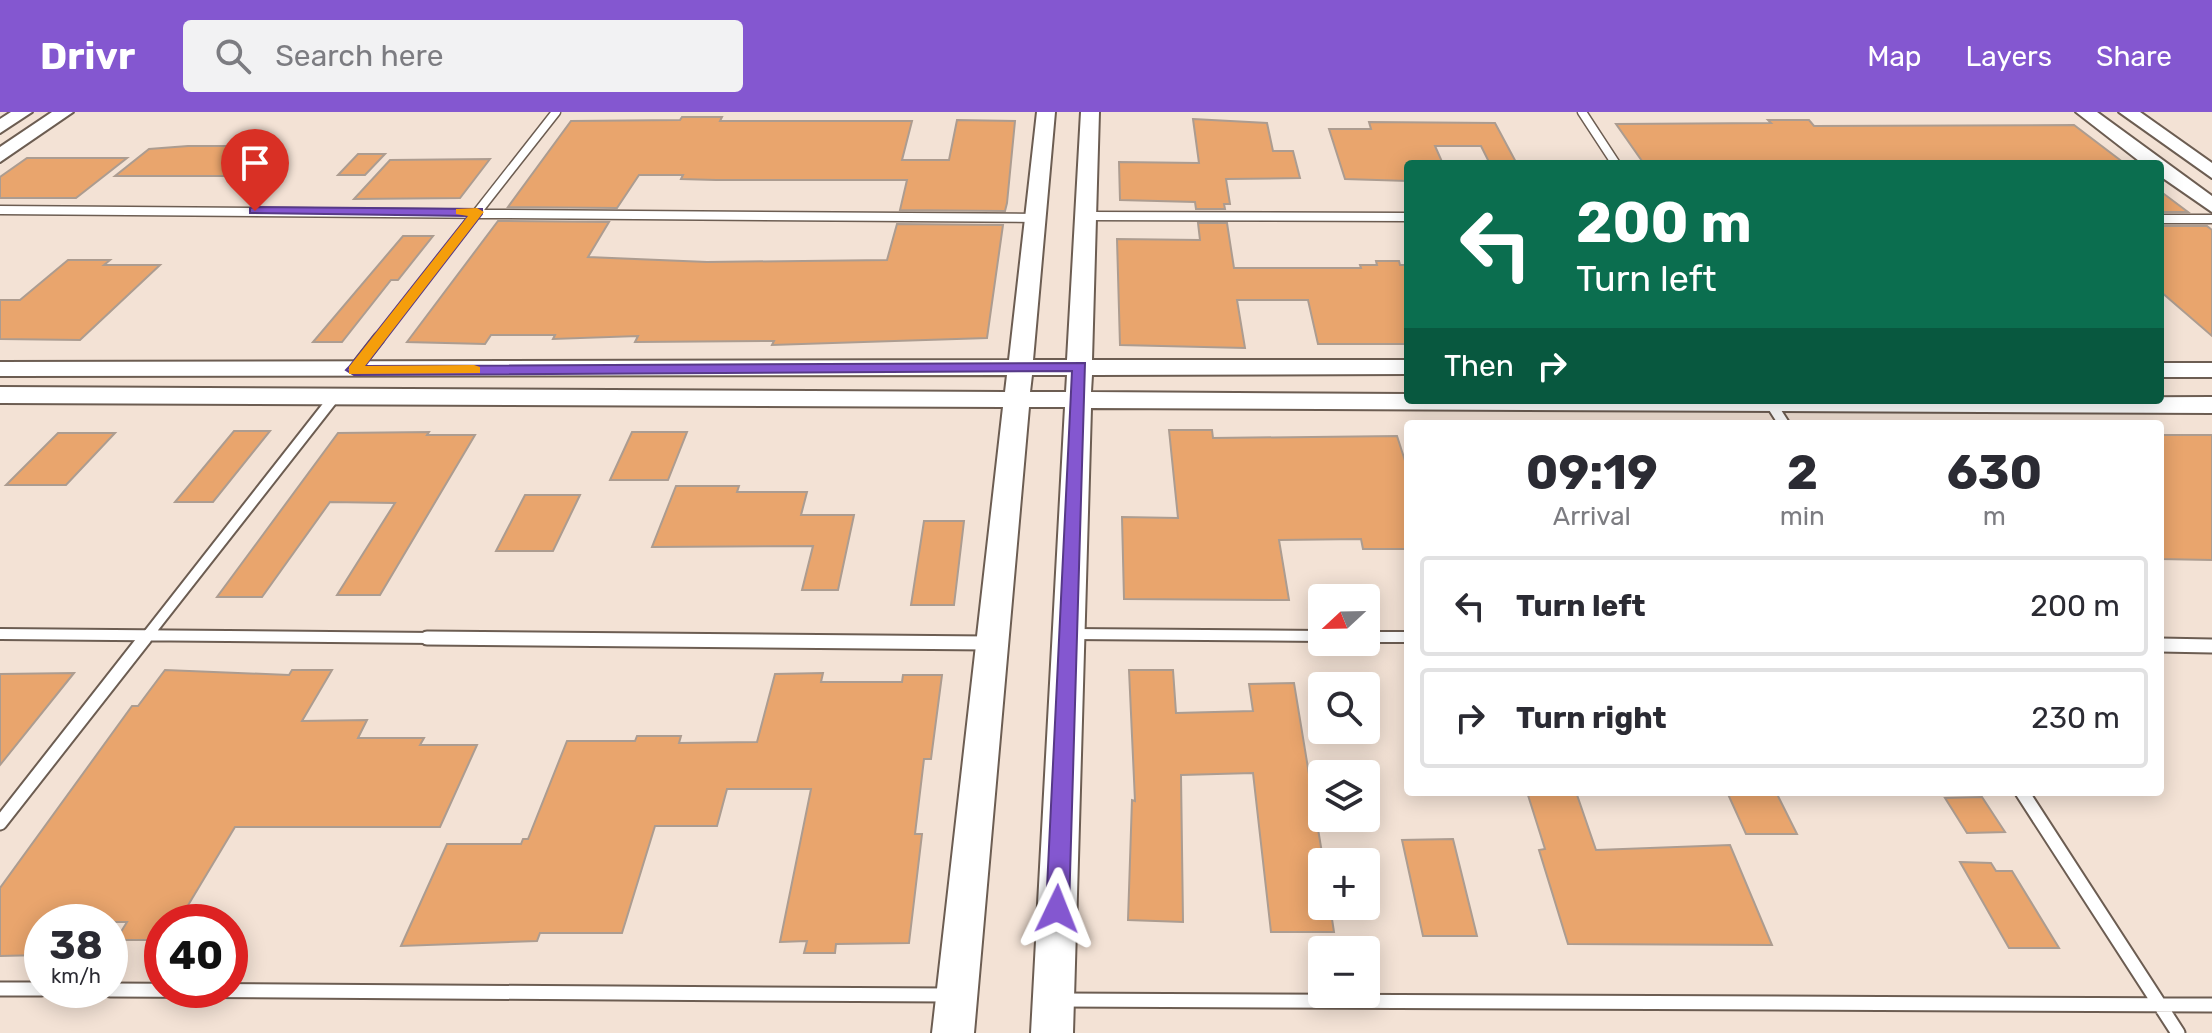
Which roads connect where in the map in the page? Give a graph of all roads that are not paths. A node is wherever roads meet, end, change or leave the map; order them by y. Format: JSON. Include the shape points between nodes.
{"nodes":[{"id":1,"x":23,"y":112,"type":"edge"},
{"id":2,"x":64,"y":112,"type":"edge"},
{"id":3,"x":556,"y":112,"type":"edge"},
{"id":4,"x":1046,"y":112,"type":"edge"},
{"id":5,"x":1090,"y":112,"type":"edge"},
{"id":6,"x":1582,"y":112,"type":"edge"},
{"id":7,"x":2085,"y":112,"type":"edge"},
{"id":8,"x":2128,"y":112,"type":"edge"},
{"id":9,"x":0,"y":127,"type":"edge"},
{"id":10,"x":0,"y":156,"type":"edge"},
{"id":11,"x":1613,"y":160,"type":"edge"},
{"id":12,"x":2150,"y":160,"type":"edge"},
{"id":13,"x":2164,"y":170,"type":"edge"},
{"id":14,"x":2212,"y":172,"type":"edge"},
{"id":15,"x":2212,"y":206,"type":"edge"},
{"id":16,"x":0,"y":210,"type":"edge"},
{"id":17,"x":477,"y":212,"type":"junction"},
{"id":18,"x":1086,"y":216,"type":"junction"},
{"id":19,"x":1404,"y":217,"type":"edge"},
{"id":20,"x":1036,"y":218,"type":"junction"},
{"id":21,"x":2164,"y":219,"type":"edge"},
{"id":22,"x":2212,"y":219,"type":"edge"},
{"id":23,"x":1079,"y":367,"type":"junction"},
{"id":24,"x":1404,"y":367,"type":"edge"},
{"id":25,"x":1021,"y":368,"type":"junction"},
{"id":26,"x":0,"y":369,"type":"edge"},
{"id":27,"x":354,"y":370,"type":"junction"},
{"id":28,"x":2164,"y":370,"type":"edge"},
{"id":29,"x":2212,"y":370,"type":"edge"},
{"id":30,"x":0,"y":395,"type":"edge"},
{"id":31,"x":336,"y":395,"type":"junction"},
{"id":32,"x":1017,"y":399,"type":"junction"},
{"id":33,"x":1078,"y":399,"type":"junction"},
{"id":34,"x":2212,"y":405,"type":"edge"},
{"id":35,"x":1777,"y":413,"type":"edge"},
{"id":36,"x":0,"y":634,"type":"edge"},
{"id":37,"x":1069,"y":634,"type":"junction"},
{"id":38,"x":146,"y":636,"type":"junction"},
{"id":39,"x":1308,"y":636,"type":"edge"},
{"id":40,"x":1380,"y":637,"type":"edge"},
{"id":41,"x":1404,"y":637,"type":"edge"},
{"id":42,"x":993,"y":643,"type":"junction"},
{"id":43,"x":2164,"y":645,"type":"edge"},
{"id":44,"x":2212,"y":646,"type":"edge"},
{"id":45,"x":2025,"y":796,"type":"edge"},
{"id":46,"x":0,"y":823,"type":"edge"},
{"id":47,"x":0,"y":989,"type":"edge"},
{"id":48,"x":24,"y":989,"type":"edge"},
{"id":49,"x":128,"y":990,"type":"edge"},
{"id":50,"x":957,"y":995,"type":"junction"},
{"id":51,"x":1053,"y":1000,"type":"junction"},
{"id":52,"x":2159,"y":1005,"type":"junction"},
{"id":53,"x":2212,"y":1005,"type":"edge"},
{"id":54,"x":953,"y":1033,"type":"edge"},
{"id":55,"x":1052,"y":1033,"type":"edge"},
{"id":56,"x":2178,"y":1033,"type":"edge"}],
"edges":[{"from":1,"to":9,"type":"street"},
{"from":2,"to":10,"type":"street"},
{"from":3,"to":17,"type":"lane"},
{"from":4,"to":20,"type":"street"},
{"from":5,"to":18,"type":"street"},
{"from":6,"to":11,"type":"lane"},
{"from":7,"to":12,"type":"street"},
{"from":8,"to":14,"type":"street"},
{"from":13,"to":15,"type":"street"},
{"from":16,"to":17,"type":"lane"},
{"from":17,"to":20,"type":"lane"},
{"from":17,"to":27,"type":"lane"},
{"from":18,"to":19,"type":"lane"},
{"from":18,"to":23,"type":"street"},
{"from":20,"to":25,"type":"street"},
{"from":21,"to":22,"type":"lane"},
{"from":23,"to":24,"type":"street"},
{"from":23,"to":25,"type":"street"},
{"from":23,"to":33,"type":"street"},
{"from":25,"to":27,"type":"street"},
{"from":25,"to":32,"type":"street"},
{"from":26,"to":27,"type":"street"},
{"from":28,"to":29,"type":"street"},
{"from":30,"to":31,"type":"street"},
{"from":31,"to":32,"type":"street"},
{"from":31,"to":38,"type":"lane"},
{"from":32,"to":33,"type":"street"},
{"from":32,"to":42,"type":"street"},
{"from":33,"to":35,"type":"street"},
{"from":33,"to":37,"type":"street"},
{"from":34,"to":35,"type":"street"},
{"from":36,"to":38,"type":"lane"},
{"from":37,"to":39,"type":"lane"},
{"from":37,"to":51,"type":"street"},
{"from":38,"to":42,"type":"lane"},
{"from":38,"to":46,"type":"lane"},
{"from":40,"to":41,"type":"lane"},
{"from":42,"to":50,"type":"street"},
{"from":43,"to":44,"type":"lane"},
{"from":45,"to":52,"type":"lane"},
{"from":47,"to":48,"type":"lane"},
{"from":49,"to":50,"type":"lane"},
{"from":50,"to":54,"type":"street"},
{"from":51,"to":52,"type":"lane"},
{"from":51,"to":55,"type":"street"},
{"from":52,"to":53,"type":"lane"},
{"from":52,"to":56,"type":"lane"}]}
